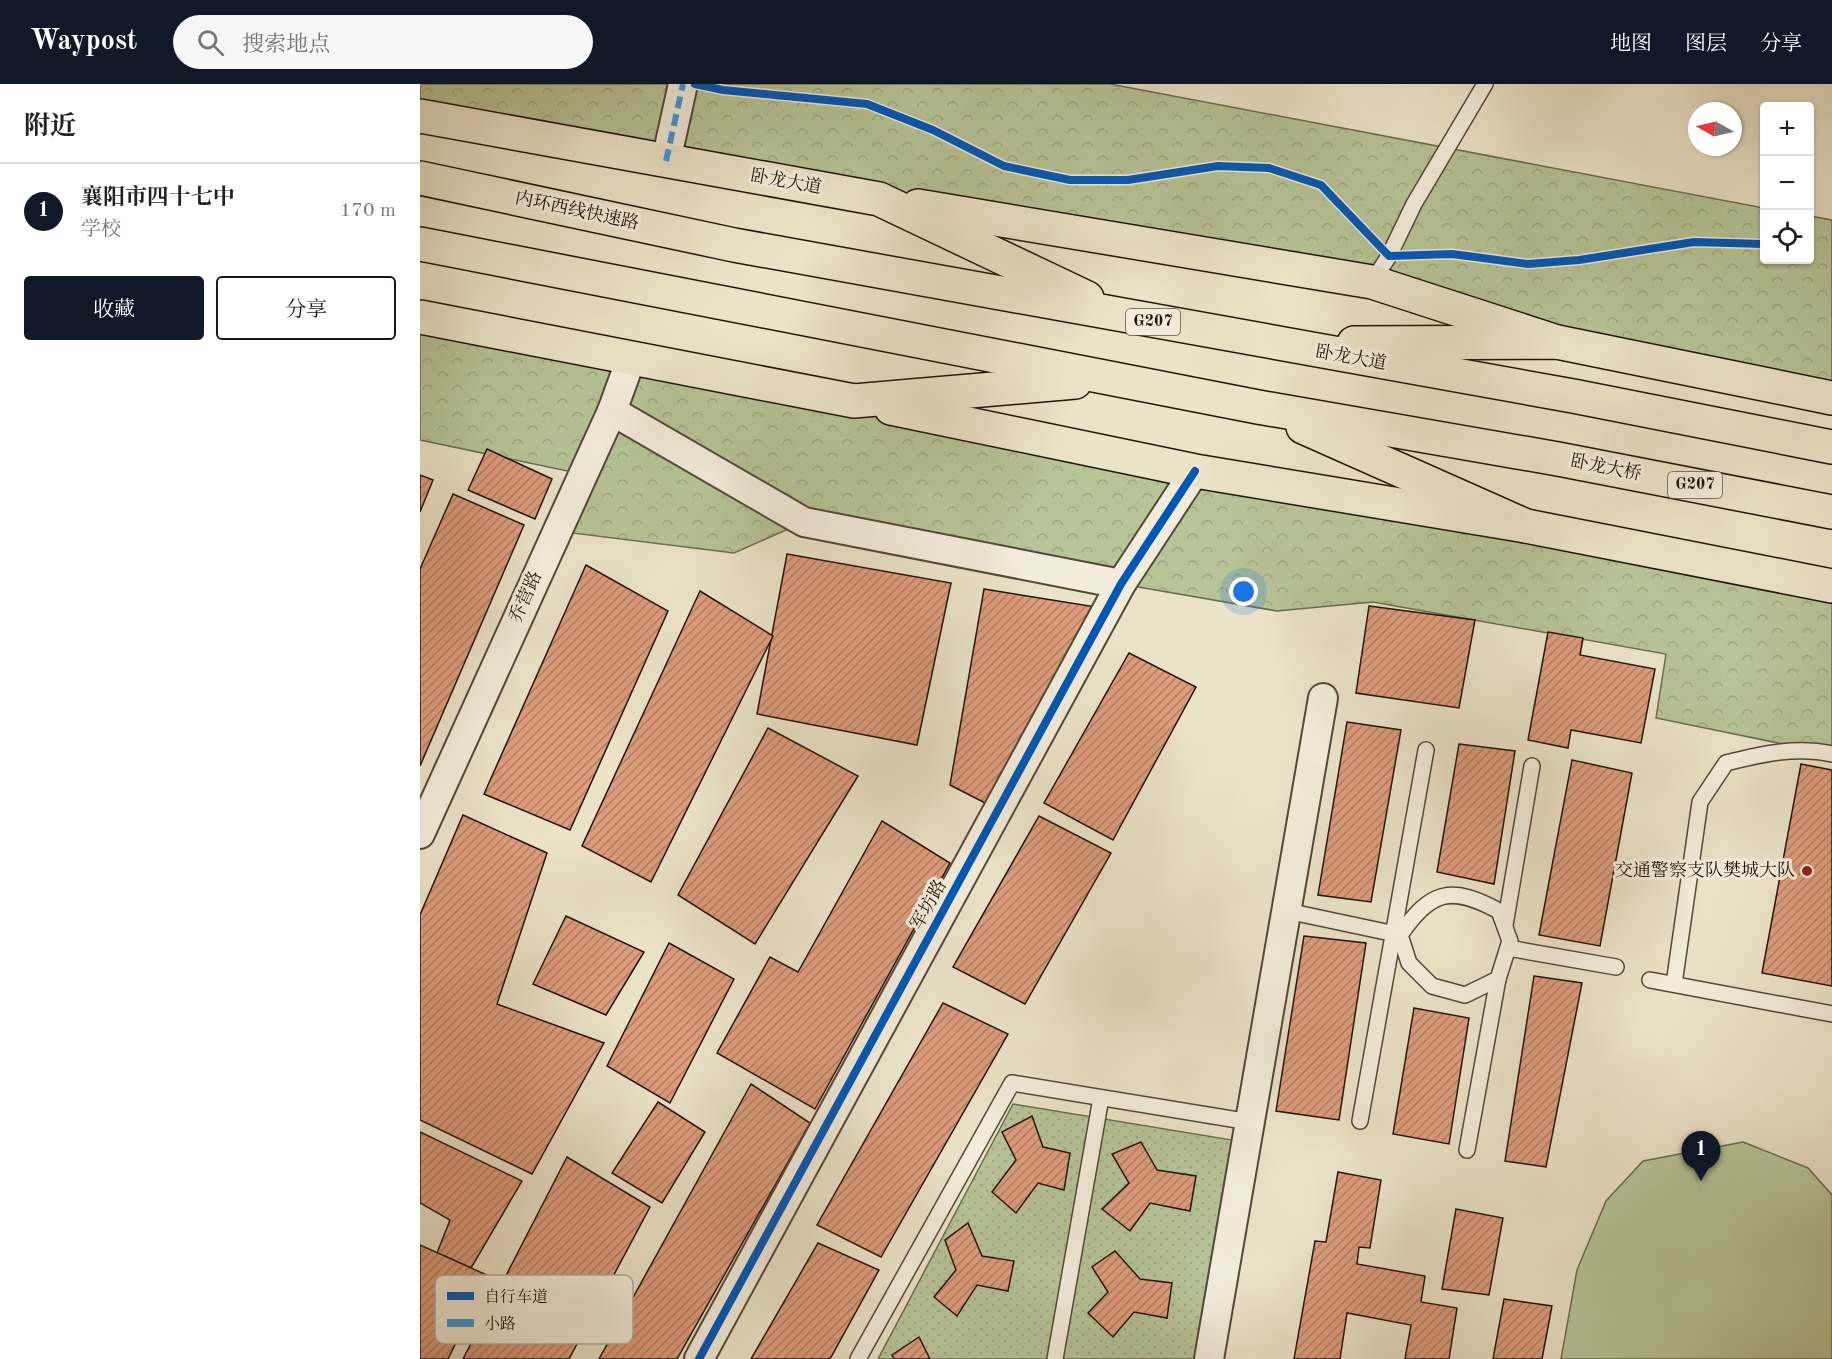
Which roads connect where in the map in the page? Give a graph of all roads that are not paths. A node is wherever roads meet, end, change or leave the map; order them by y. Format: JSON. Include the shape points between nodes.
{"nodes":[{"id":1,"x":683,"y":84,"type":"edge"},
{"id":2,"x":1485,"y":84,"type":"edge"},
{"id":3,"x":420,"y":116,"type":"edge"},
{"id":4,"x":666,"y":161,"type":"junction"},
{"id":5,"x":420,"y":178,"type":"edge"},
{"id":6,"x":879,"y":199,"type":"junction"},
{"id":7,"x":420,"y":244,"type":"edge"},
{"id":8,"x":734,"y":245,"type":"joint"},
{"id":9,"x":1372,"y":282,"type":"junction"},
{"id":10,"x":420,"y":317,"type":"edge"},
{"id":11,"x":1130,"y":318,"type":"junction"},
{"id":12,"x":1557,"y":342,"type":"junction"},
{"id":13,"x":1268,"y":343,"type":"junction"},
{"id":14,"x":631,"y":359,"type":"junction"},
{"id":15,"x":1115,"y":379,"type":"junction"},
{"id":16,"x":1832,"y":398,"type":"edge"},
{"id":17,"x":854,"y":401,"type":"junction"},
{"id":18,"x":1258,"y":407,"type":"junction"},
{"id":19,"x":612,"y":411,"type":"junction"},
{"id":20,"x":1832,"y":447,"type":"edge"},
{"id":21,"x":1195,"y":471,"type":"junction"},
{"id":22,"x":1832,"y":512,"type":"edge"},
{"id":23,"x":1526,"y":526,"type":"junction"},
{"id":24,"x":1120,"y":584,"type":"junction"},
{"id":25,"x":1832,"y":586,"type":"edge"},
{"id":26,"x":1323,"y":698,"type":"dead end"},
{"id":27,"x":1426,"y":750,"type":"dead end"},
{"id":28,"x":1832,"y":754,"type":"edge"},
{"id":29,"x":1532,"y":766,"type":"dead end"},
{"id":30,"x":420,"y":834,"type":"edge"},
{"id":31,"x":1287,"y":911,"type":"junction"},
{"id":32,"x":1505,"y":928,"type":"junction"},
{"id":33,"x":1396,"y":934,"type":"junction"},
{"id":34,"x":1508,"y":948,"type":"junction"},
{"id":35,"x":1616,"y":967,"type":"dead end"},
{"id":36,"x":1498,"y":979,"type":"junction"},
{"id":37,"x":1650,"y":980,"type":"dead end"},
{"id":38,"x":1674,"y":984,"type":"junction"},
{"id":39,"x":1832,"y":1014,"type":"edge"},
{"id":40,"x":1101,"y":1098,"type":"junction"},
{"id":41,"x":1360,"y":1121,"type":"dead end"},
{"id":42,"x":1250,"y":1122,"type":"junction"},
{"id":43,"x":1467,"y":1150,"type":"dead end"},
{"id":44,"x":699,"y":1359,"type":"edge"},
{"id":45,"x":858,"y":1359,"type":"edge"},
{"id":46,"x":1055,"y":1359,"type":"edge"},
{"id":47,"x":1209,"y":1359,"type":"edge"}],
"edges":[{"from":1,"to":4,"type":"street"},
{"from":2,"to":9,"type":"lane"},
{"from":3,"to":4,"type":"highway","name":"卧龙大道","number":"G207"},
{"from":4,"to":6,"type":"highway","name":"卧龙大道","number":"G207"},
{"from":5,"to":8,"type":"highway","name":"内环西线快速路"},
{"from":6,"to":9,"type":"highway"},
{"from":6,"to":11,"type":"highway","name":"卧龙大道","number":"G207"},
{"from":7,"to":15,"type":"highway","number":"G207"},
{"from":8,"to":11,"type":"highway","name":"卧龙大道","number":"G207"},
{"from":9,"to":12,"type":"highway"},
{"from":10,"to":14,"type":"highway","number":"G207"},
{"from":11,"to":13,"type":"highway","name":"卧龙大道","number":"G207"},
{"from":12,"to":13,"type":"highway"},
{"from":12,"to":16,"type":"highway"},
{"from":13,"to":20,"type":"highway","name":"卧龙大道","number":"G207","via":[[1573,396]]},
{"from":14,"to":17,"type":"highway","number":"G207"},
{"from":14,"to":19,"type":"street","name":"乔营路"},
{"from":15,"to":17,"type":"highway","number":"G207"},
{"from":15,"to":18,"type":"highway","number":"G207"},
{"from":17,"to":21,"type":"highway"},
{"from":18,"to":22,"type":"highway","name":"卧龙大桥","number":"G207"},
{"from":18,"to":23,"type":"highway"},
{"from":19,"to":24,"type":"street","via":[[804,522]]},
{"from":19,"to":30,"type":"street","name":"乔营路"},
{"from":21,"to":23,"type":"highway"},
{"from":21,"to":24,"type":"street","name":"军坊路"},
{"from":23,"to":25,"type":"highway"},
{"from":24,"to":44,"type":"street","name":"军坊路"},
{"from":26,"to":31,"type":"street"},
{"from":27,"to":33,"type":"lane"},
{"from":28,"to":38,"type":"lane","via":[[1810,749],[1726,763],[1700,802]]},
{"from":29,"to":32,"type":"lane"},
{"from":31,"to":33,"type":"lane"},
{"from":31,"to":42,"type":"street"},
{"from":32,"to":33,"type":"lane","via":[[1499,911],[1473,897],[1445,894],[1416,912]]},
{"from":32,"to":34,"type":"lane"},
{"from":33,"to":36,"type":"lane","via":[[1409,963],[1432,986],[1465,995]]},
{"from":33,"to":41,"type":"lane"},
{"from":34,"to":35,"type":"lane"},
{"from":34,"to":36,"type":"lane"},
{"from":36,"to":43,"type":"lane"},
{"from":37,"to":38,"type":"lane"},
{"from":38,"to":39,"type":"lane"},
{"from":40,"to":42,"type":"lane"},
{"from":40,"to":45,"type":"lane","via":[[1012,1083]]},
{"from":40,"to":46,"type":"lane"},
{"from":42,"to":47,"type":"street"}]}
